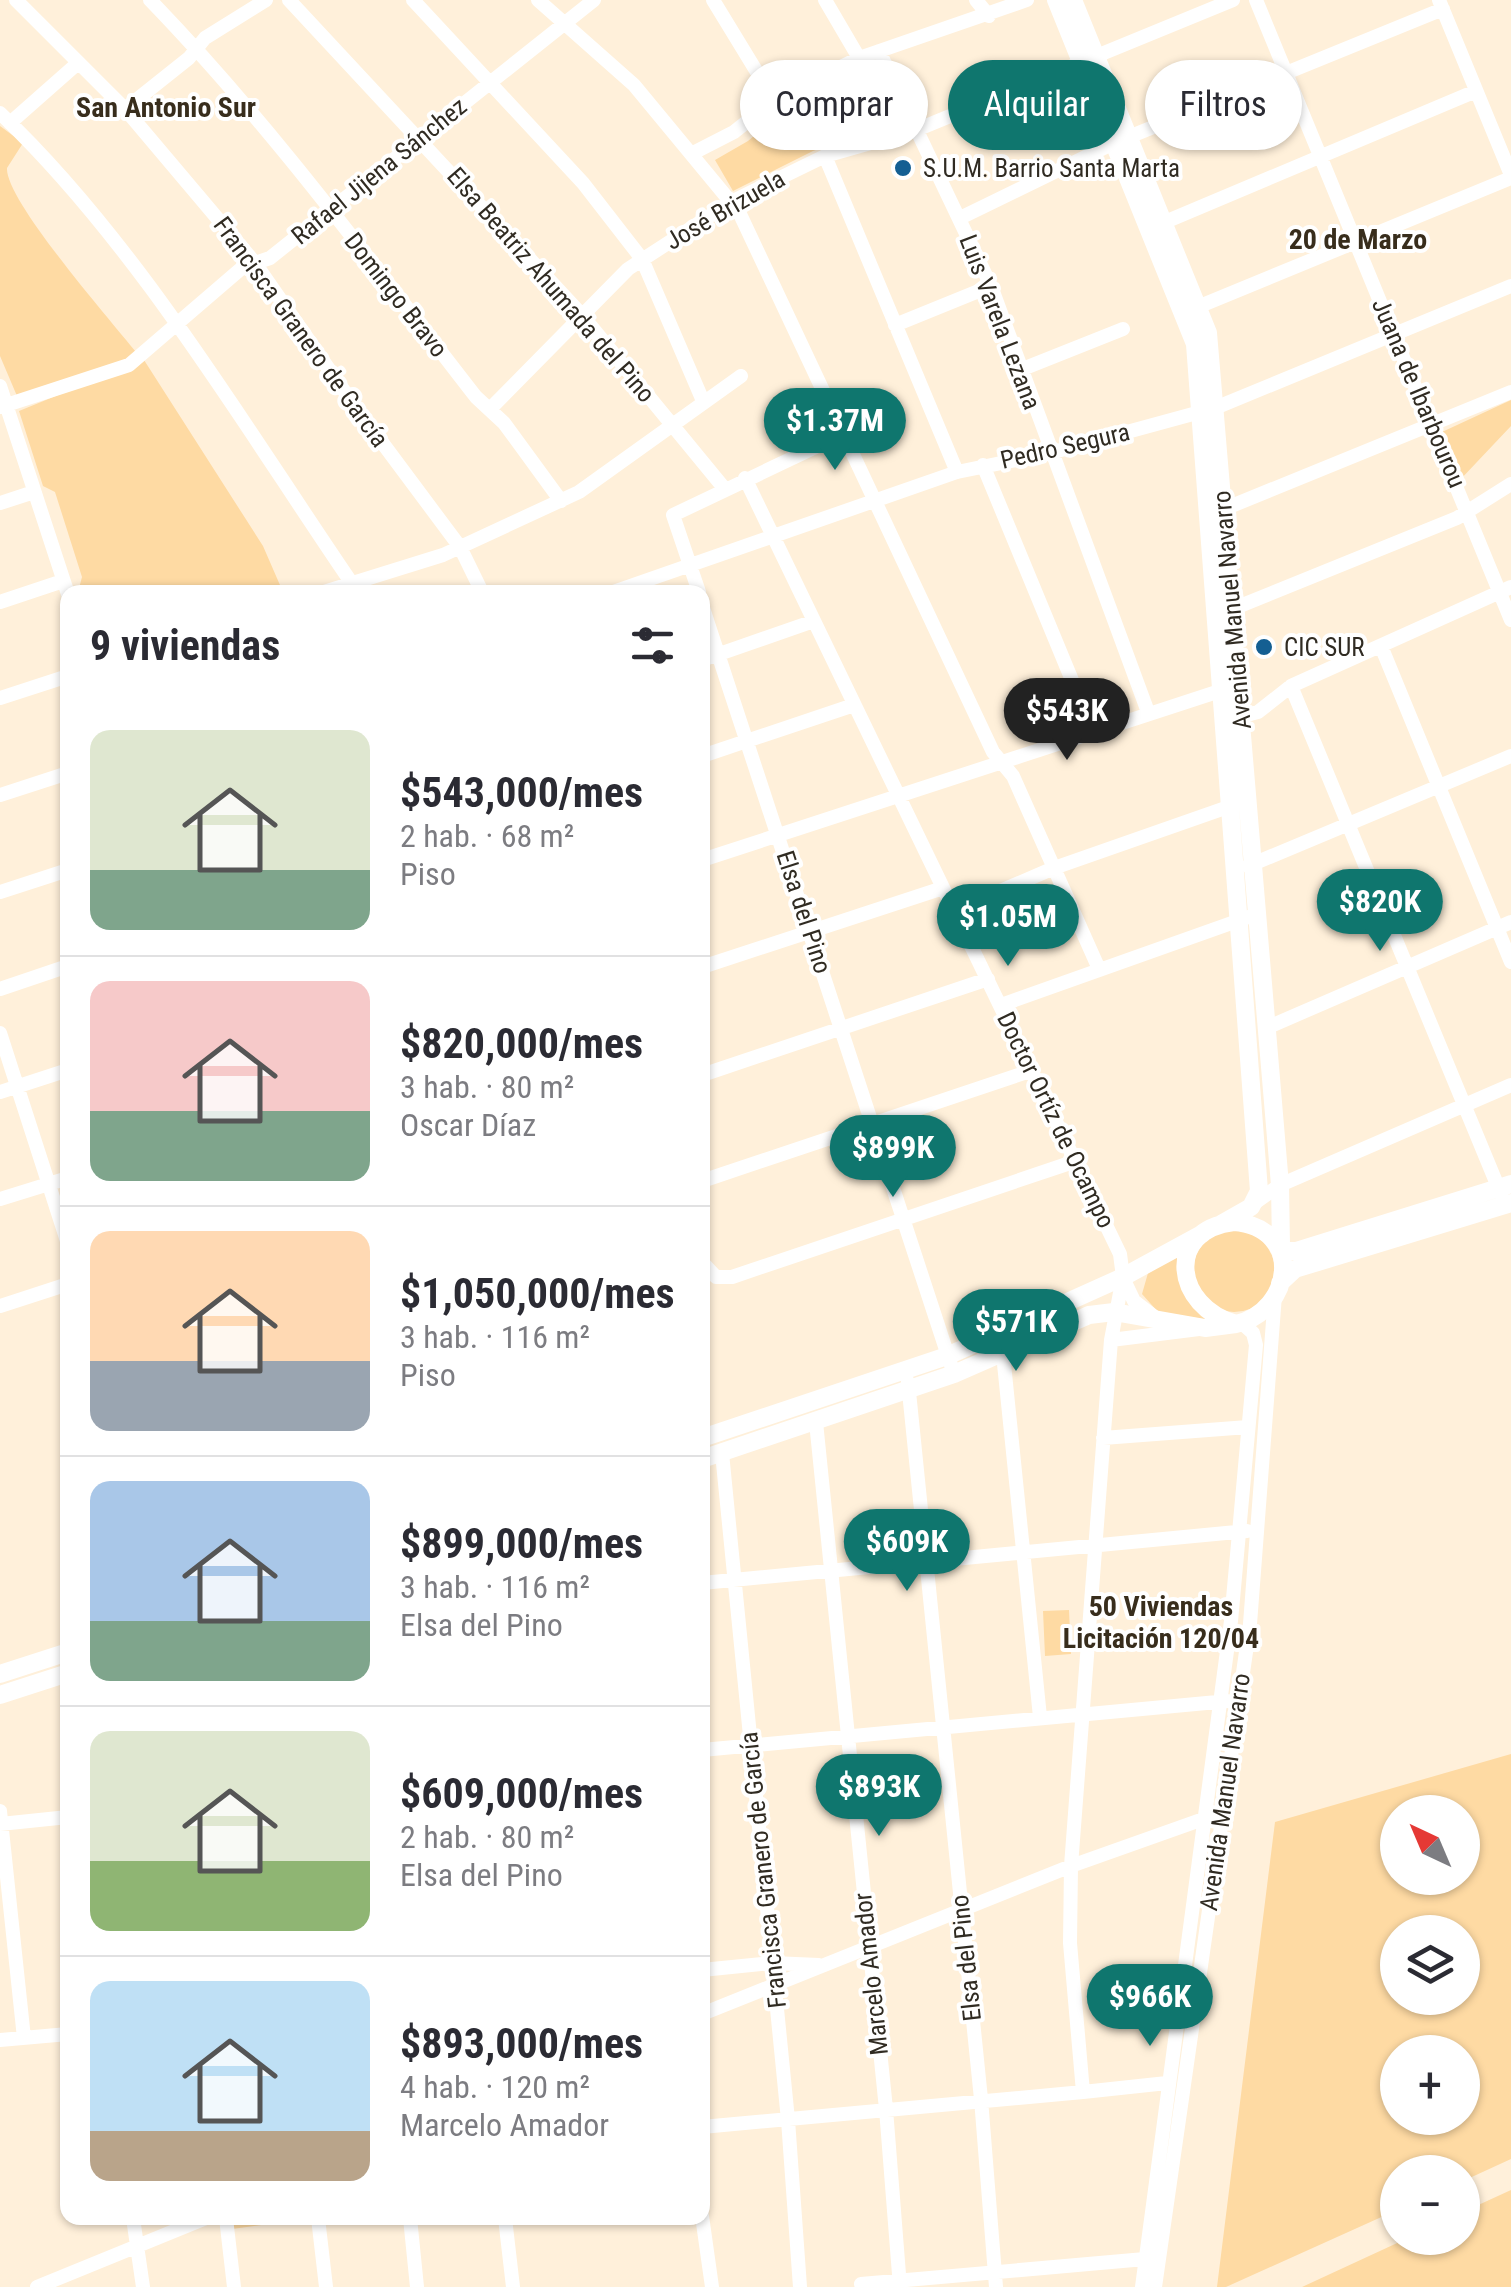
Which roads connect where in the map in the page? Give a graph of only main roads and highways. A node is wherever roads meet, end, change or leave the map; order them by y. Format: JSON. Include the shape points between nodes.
{"nodes":[{"id":1,"x":1056,"y":0,"type":"edge"},
{"id":2,"x":1073,"y":0,"type":"edge"},
{"id":3,"x":1088,"y":60,"type":"joint"},
{"id":4,"x":1125,"y":147,"type":"edge"},
{"id":5,"x":1125,"y":149,"type":"edge"},
{"id":6,"x":1208,"y":410,"type":"junction"},
{"id":7,"x":1224,"y":612,"type":"junction"},
{"id":8,"x":1233,"y":719,"type":"junction"},
{"id":9,"x":1245,"y":866,"type":"junction"},
{"id":10,"x":1249,"y":917,"type":"junction"},
{"id":11,"x":1507,"y":1195,"type":"edge"},
{"id":12,"x":1221,"y":1224,"type":"junction"},
{"id":13,"x":1202,"y":1234,"type":"junction"},
{"id":14,"x":1282,"y":1248,"type":"junction"},
{"id":15,"x":1278,"y":1289,"type":"junction"},
{"id":16,"x":1239,"y":1324,"type":"junction"},
{"id":17,"x":710,"y":1435,"type":"edge"},
{"id":18,"x":710,"y":1457,"type":"edge"},
{"id":19,"x":60,"y":1655,"type":"edge"},
{"id":20,"x":0,"y":1674,"type":"edge"},
{"id":21,"x":60,"y":1675,"type":"edge"},
{"id":22,"x":0,"y":1694,"type":"edge"}],
"edges":[{"from":1,"to":3,"type":"main road","name":"Avenida Manuel Navarro"},
{"from":2,"to":3,"type":"main road","name":"Avenida Manuel Navarro"},
{"from":4,"to":6,"type":"main road","name":"Avenida Manuel Navarro","via":[[1200,306],[1208,333]]},
{"from":5,"to":6,"type":"main road","name":"Avenida Manuel Navarro","via":[[1191,328]]},
{"from":6,"to":7,"type":"main road","name":"Avenida Manuel Navarro"},
{"from":6,"to":7,"type":"main road","name":"Avenida Manuel Navarro","via":[[1224,510]]},
{"from":7,"to":8,"type":"main road","name":"Avenida Manuel Navarro"},
{"from":8,"to":9,"type":"main road","name":"Avenida Manuel Navarro"},
{"from":8,"to":9,"type":"main road","name":"Avenida Manuel Navarro","via":[[1232,806]]},
{"from":9,"to":10,"type":"main road","name":"Avenida Manuel Navarro"},
{"from":10,"to":12,"type":"main road","name":"Avenida Manuel Navarro","via":[[1259,1191],[1256,1202]]},
{"from":10,"to":14,"type":"main road","name":"Avenida Manuel Navarro","via":[[1266,1028]]},
{"from":11,"to":14,"type":"main road","via":[[1296,1250]]},
{"from":11,"to":15,"type":"main road","via":[[1295,1269]]},
{"from":12,"to":13,"type":"main road"},
{"from":12,"to":14,"type":"main road","via":[[1254,1226]]},
{"from":13,"to":16,"type":"main road","via":[[1186,1263],[1188,1290],[1203,1308]]},
{"from":13,"to":17,"type":"main road","via":[[947,1356]]},
{"from":14,"to":15,"type":"main road"},
{"from":15,"to":16,"type":"main road"},
{"from":16,"to":18,"type":"main road","via":[[1205,1328],[1114,1312],[1089,1315],[954,1374]]},
{"from":19,"to":20,"type":"main road"},
{"from":21,"to":22,"type":"main road"}]}
